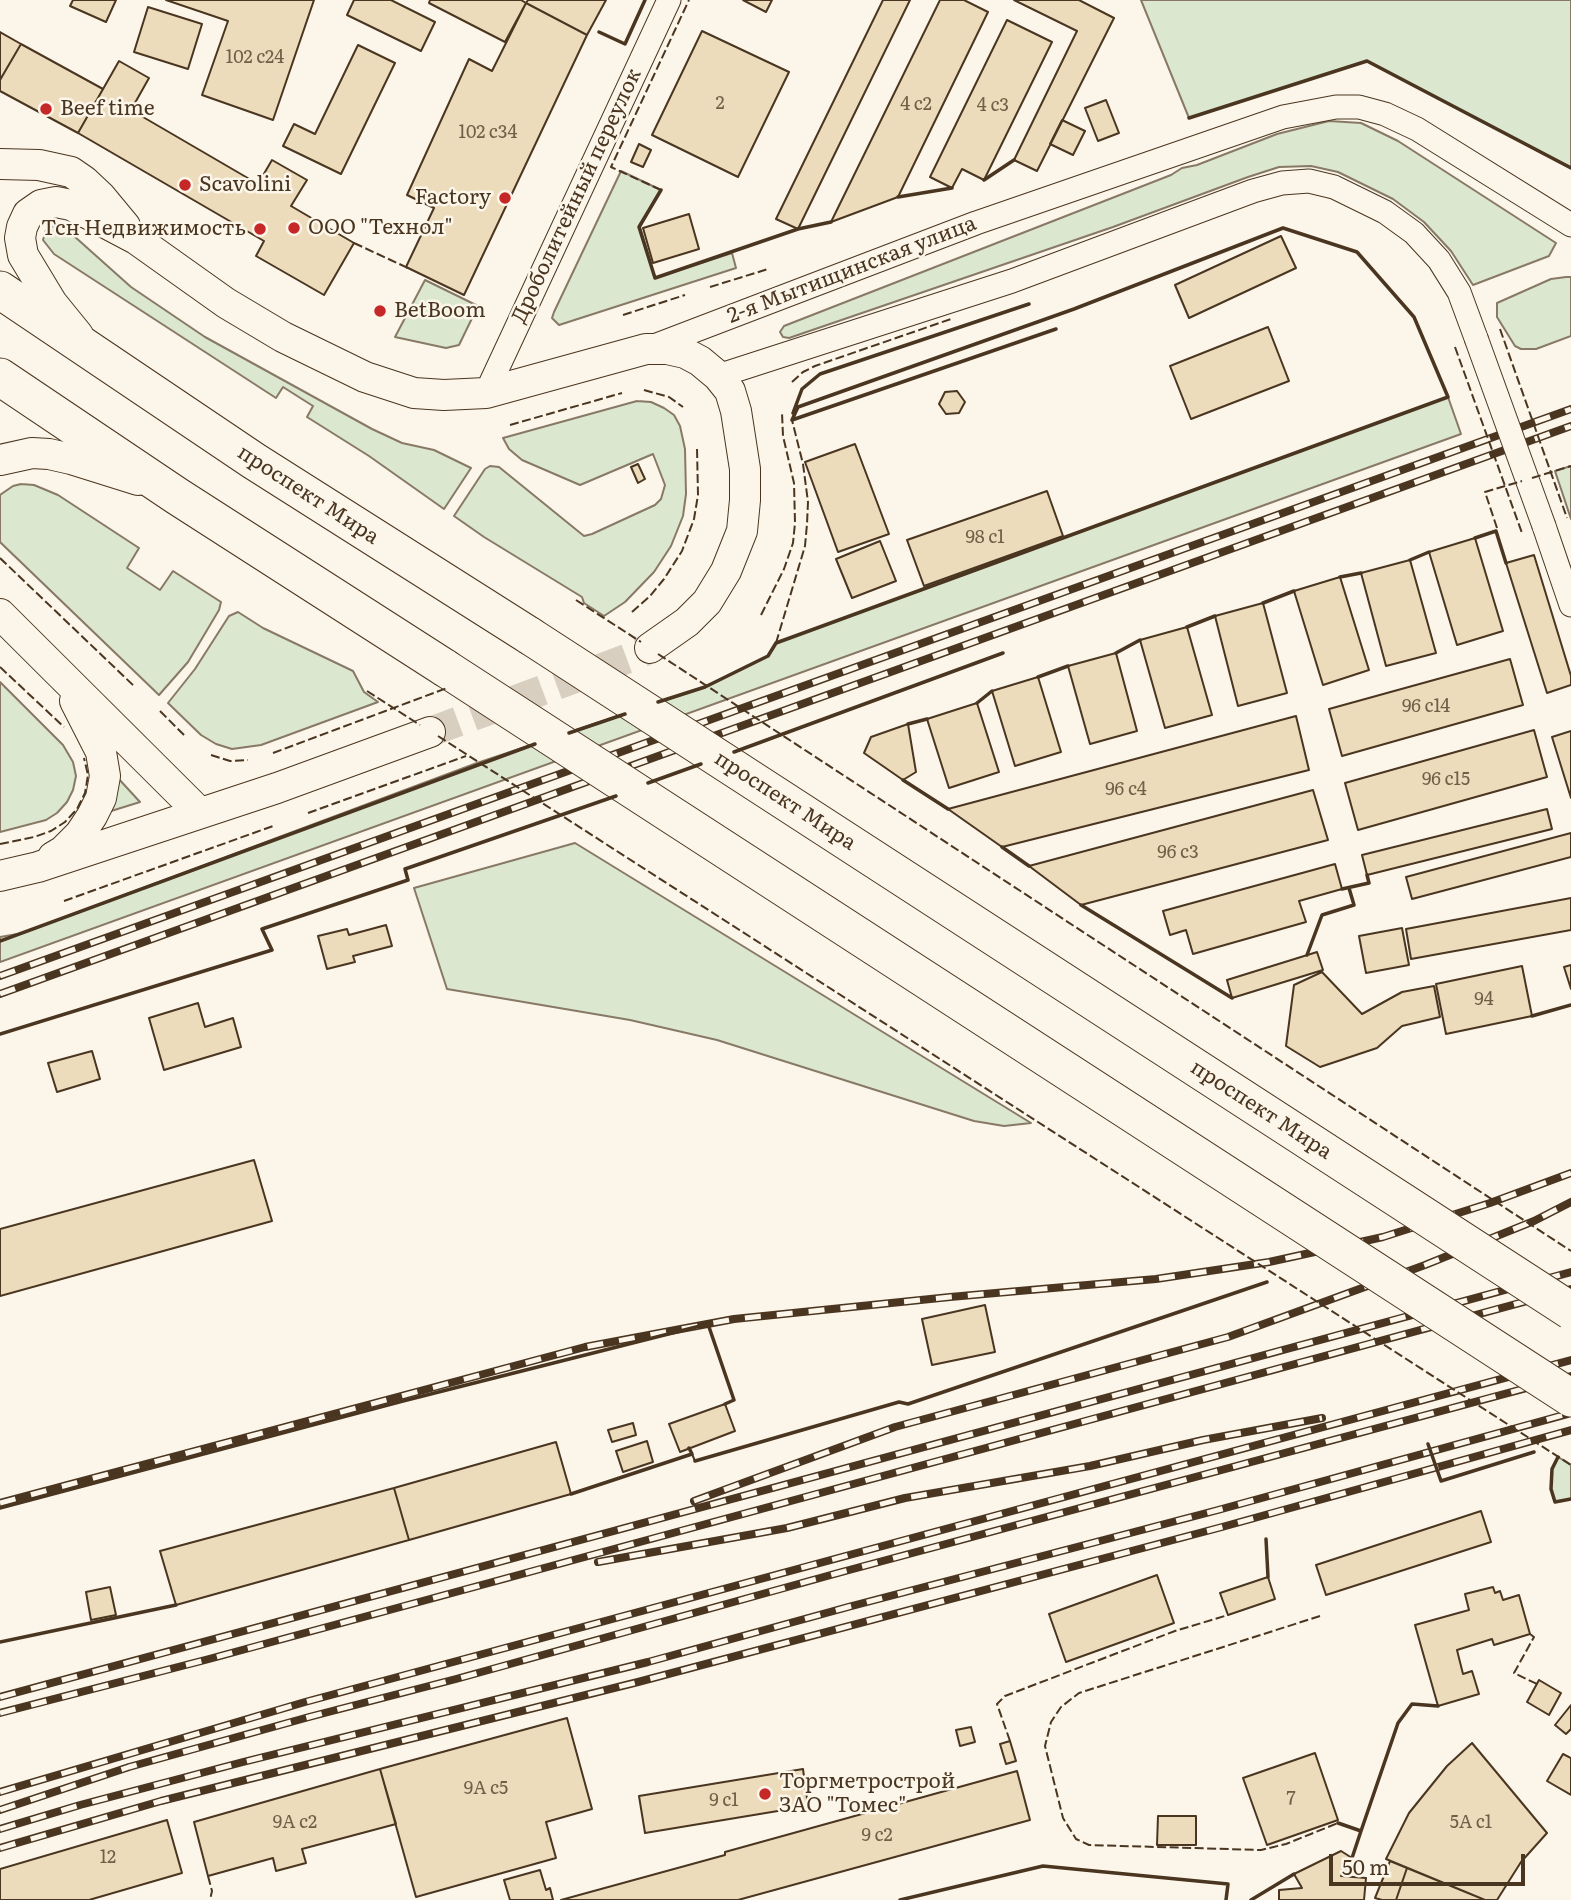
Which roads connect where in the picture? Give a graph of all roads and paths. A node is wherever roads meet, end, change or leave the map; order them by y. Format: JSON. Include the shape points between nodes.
{"nodes":[{"id":1,"x":669,"y":0,"type":"edge"},
{"id":2,"x":0,"y":163,"type":"edge"},
{"id":3,"x":1571,"y":225,"type":"edge"},
{"id":4,"x":136,"y":240,"type":"junction"},
{"id":5,"x":0,"y":289,"type":"edge"},
{"id":6,"x":646,"y":349,"type":"junction"},
{"id":7,"x":94,"y":354,"type":"junction"},
{"id":8,"x":718,"y":376,"type":"junction"},
{"id":9,"x":0,"y":377,"type":"edge"},
{"id":10,"x":486,"y":393,"type":"junction"},
{"id":11,"x":0,"y":460,"type":"edge"},
{"id":12,"x":177,"y":496,"type":"junction"},
{"id":13,"x":1571,"y":605,"type":"edge"},
{"id":14,"x":4,"y":616,"type":"edge"},
{"id":15,"x":650,"y":648,"type":"tunnel mouth"},
{"id":16,"x":56,"y":669,"type":"junction"},
{"id":17,"x":430,"y":732,"type":"tunnel mouth"},
{"id":18,"x":200,"y":813,"type":"junction"},
{"id":19,"x":38,"y":867,"type":"junction"},
{"id":20,"x":0,"y":876,"type":"edge"},
{"id":21,"x":1571,"y":1311,"type":"edge"},
{"id":22,"x":1571,"y":1398,"type":"edge"}],
"edges":[{"from":1,"to":10,"type":"street","name":"Дроболитейный переулок"},
{"from":2,"to":4,"type":"street","name":"2-я Мытищинская улица","via":[[71,172],[101,197]]},
{"from":3,"to":6,"type":"street","name":"2-я Мытищинская улица","via":[[1417,129],[1385,114],[1336,107],[1283,117],[976,223]]},
{"from":4,"to":7,"type":"street","name":"2-я Мытищинская улица","via":[[71,205],[56,202],[41,205],[22,227],[29,266]]},
{"from":4,"to":10,"type":"street","name":"2-я Мытищинская улица","via":[[252,319],[365,377],[414,393]]},
{"from":5,"to":7,"type":"main road","name":"проспект Мира"},
{"from":6,"to":8,"type":"street","via":[[685,353]]},
{"from":6,"to":10,"type":"street","name":"2-я Мытищинская улица"},
{"from":7,"to":21,"type":"main road","name":"проспект Мира","bridge":true},
{"from":8,"to":13,"type":"street","bridge":true,"via":[[1012,281],[1253,191],[1309,181],[1334,187],[1385,212],[1414,233],[1439,260],[1459,292]]},
{"from":8,"to":15,"type":"street","via":[[730,391],[741,441],[742,531],[707,602]]},
{"from":9,"to":12,"type":"main road"},
{"from":11,"to":12,"type":"street","via":[[32,453],[71,459]]},
{"from":12,"to":22,"type":"main road","bridge":true},
{"from":14,"to":16,"type":"street"},
{"from":16,"to":18,"type":"street"},
{"from":16,"to":19,"type":"street","via":[[101,751],[105,776],[101,797],[80,834]]},
{"from":17,"to":18,"type":"street"},
{"from":18,"to":19,"type":"street"},
{"from":19,"to":20,"type":"street"}]}
